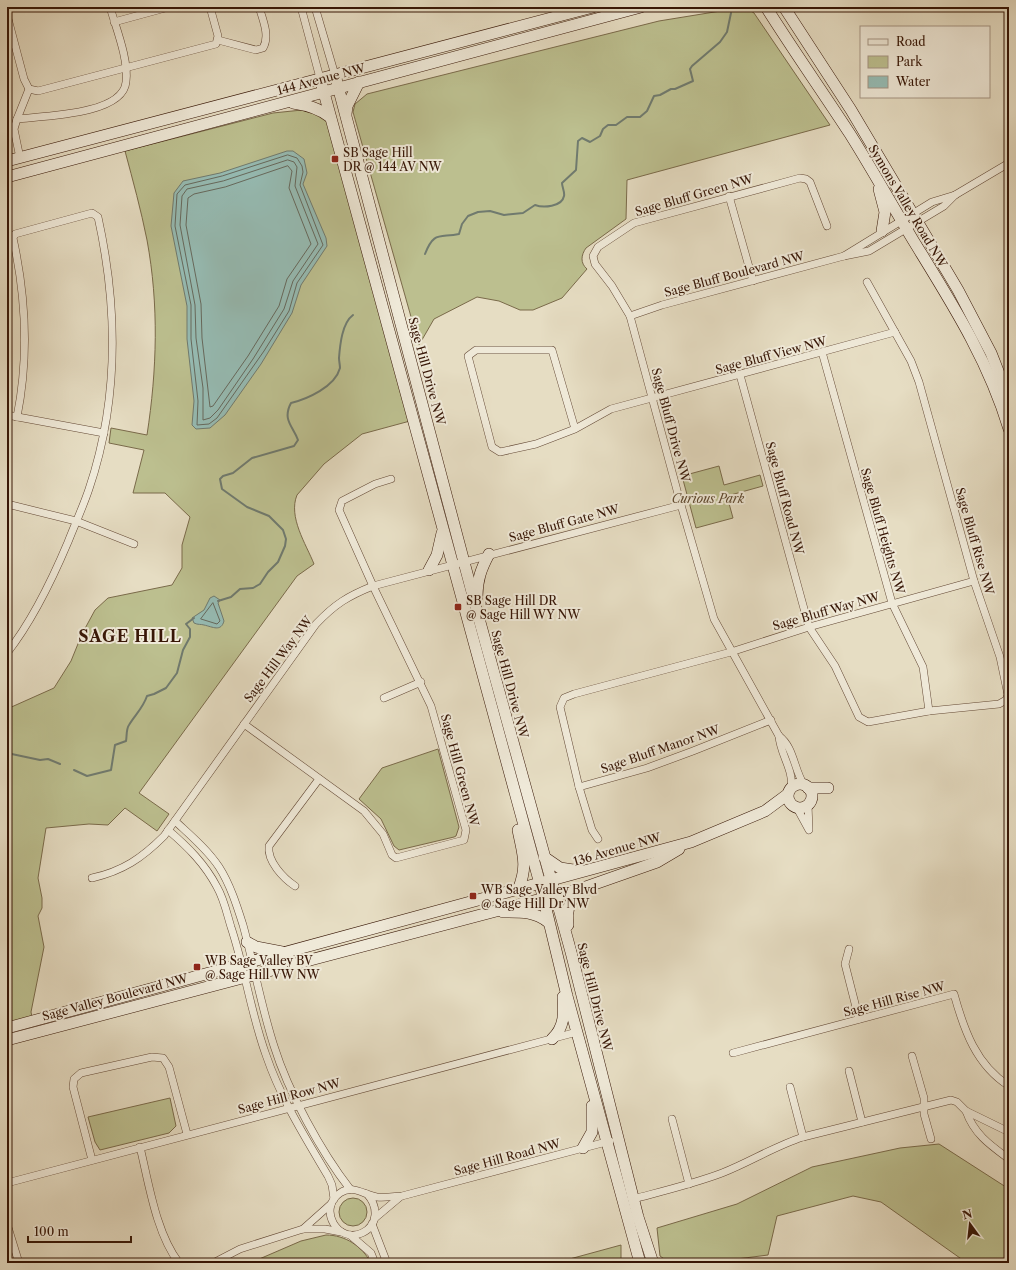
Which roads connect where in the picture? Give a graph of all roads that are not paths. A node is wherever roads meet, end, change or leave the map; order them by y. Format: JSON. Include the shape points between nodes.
{"nodes":[{"id":1,"x":110,"y":7,"type":"edge"},
{"id":2,"x":169,"y":7,"type":"edge"},
{"id":3,"x":210,"y":7,"type":"edge"},
{"id":4,"x":259,"y":7,"type":"edge"},
{"id":5,"x":301,"y":7,"type":"edge"},
{"id":6,"x":315,"y":7,"type":"edge"},
{"id":7,"x":592,"y":7,"type":"edge"},
{"id":8,"x":641,"y":7,"type":"edge"},
{"id":9,"x":766,"y":7,"type":"edge"},
{"id":10,"x":777,"y":7,"type":"edge"},
{"id":11,"x":784,"y":7,"type":"edge"},
{"id":12,"x":791,"y":7,"type":"edge"},
{"id":13,"x":7,"y":15,"type":"edge"},
{"id":14,"x":792,"y":19,"type":"junction"},
{"id":15,"x":114,"y":22,"type":"junction"},
{"id":16,"x":218,"y":40,"type":"junction"},
{"id":17,"x":126,"y":68,"type":"junction"},
{"id":18,"x":335,"y":75,"type":"junction"},
{"id":19,"x":320,"y":78,"type":"junction"},
{"id":20,"x":358,"y":82,"type":"junction"},
{"id":21,"x":338,"y":88,"type":"junction"},
{"id":22,"x":29,"y":89,"type":"junction"},
{"id":23,"x":324,"y":92,"type":"junction"},
{"id":24,"x":287,"y":102,"type":"junction"},
{"id":25,"x":330,"y":117,"type":"junction"},
{"id":26,"x":346,"y":117,"type":"junction"},
{"id":27,"x":17,"y":119,"type":"junction"},
{"id":28,"x":20,"y":158,"type":"junction"},
{"id":29,"x":7,"y":161,"type":"edge"},
{"id":30,"x":1009,"y":162,"type":"edge"},
{"id":31,"x":7,"y":177,"type":"edge"},
{"id":32,"x":877,"y":178,"type":"junction"},
{"id":33,"x":729,"y":196,"type":"junction"},
{"id":34,"x":915,"y":218,"type":"junction"},
{"id":35,"x":904,"y":224,"type":"junction"},
{"id":36,"x":827,"y":226,"type":"dead end"},
{"id":37,"x":882,"y":231,"type":"junction"},
{"id":38,"x":844,"y":256,"type":"junction"},
{"id":39,"x":753,"y":281,"type":"junction"},
{"id":40,"x":867,"y":282,"type":"dead end"},
{"id":41,"x":630,"y":316,"type":"junction"},
{"id":42,"x":895,"y":332,"type":"junction"},
{"id":43,"x":822,"y":352,"type":"junction"},
{"id":44,"x":740,"y":375,"type":"junction"},
{"id":45,"x":653,"y":398,"type":"junction"},
{"id":46,"x":1009,"y":399,"type":"edge"},
{"id":47,"x":7,"y":415,"type":"edge"},
{"id":48,"x":17,"y":417,"type":"junction"},
{"id":49,"x":575,"y":429,"type":"junction"},
{"id":50,"x":1009,"y":429,"type":"edge"},
{"id":51,"x":104,"y":433,"type":"junction"},
{"id":52,"x":391,"y":479,"type":"dead end"},
{"id":53,"x":7,"y":504,"type":"edge"},
{"id":54,"x":681,"y":505,"type":"junction"},
{"id":55,"x":76,"y":521,"type":"junction"},
{"id":56,"x":443,"y":530,"type":"junction"},
{"id":57,"x":134,"y":544,"type":"dead end"},
{"id":58,"x":489,"y":554,"type":"junction"},
{"id":59,"x":458,"y":562,"type":"junction"},
{"id":60,"x":429,"y":570,"type":"junction"},
{"id":61,"x":974,"y":581,"type":"junction"},
{"id":62,"x":373,"y":586,"type":"junction"},
{"id":63,"x":892,"y":603,"type":"junction"},
{"id":64,"x":478,"y":615,"type":"junction"},
{"id":65,"x":809,"y":627,"type":"junction"},
{"id":66,"x":7,"y":652,"type":"edge"},
{"id":67,"x":731,"y":652,"type":"junction"},
{"id":68,"x":421,"y":682,"type":"junction"},
{"id":69,"x":384,"y":698,"type":"dead end"},
{"id":70,"x":929,"y":711,"type":"junction"},
{"id":71,"x":771,"y":720,"type":"junction"},
{"id":72,"x":244,"y":724,"type":"junction"},
{"id":73,"x":779,"y":736,"type":"junction"},
{"id":74,"x":319,"y":779,"type":"junction"},
{"id":75,"x":579,"y":786,"type":"junction"},
{"id":76,"x":790,"y":791,"type":"junction"},
{"id":77,"x":515,"y":796,"type":"junction"},
{"id":78,"x":804,"y":798,"type":"junction"},
{"id":79,"x":765,"y":811,"type":"junction"},
{"id":80,"x":175,"y":821,"type":"junction"},
{"id":81,"x":168,"y":830,"type":"junction"},
{"id":82,"x":598,"y":839,"type":"dead end"},
{"id":83,"x":691,"y":842,"type":"junction"},
{"id":84,"x":544,"y":857,"type":"junction"},
{"id":85,"x":584,"y":871,"type":"junction"},
{"id":86,"x":92,"y":878,"type":"dead end"},
{"id":87,"x":551,"y":881,"type":"junction"},
{"id":88,"x":540,"y":884,"type":"junction"},
{"id":89,"x":295,"y":886,"type":"dead end"},
{"id":90,"x":583,"y":888,"type":"junction"},
{"id":91,"x":518,"y":890,"type":"junction"},
{"id":92,"x":555,"y":895,"type":"junction"},
{"id":93,"x":543,"y":898,"type":"junction"},
{"id":94,"x":488,"y":912,"type":"junction"},
{"id":95,"x":548,"y":922,"type":"junction"},
{"id":96,"x":247,"y":942,"type":"junction"},
{"id":97,"x":849,"y":949,"type":"dead end"},
{"id":98,"x":571,"y":952,"type":"junction"},
{"id":99,"x":285,"y":953,"type":"junction"},
{"id":100,"x":247,"y":962,"type":"junction"},
{"id":101,"x":576,"y":974,"type":"junction"},
{"id":102,"x":250,"y":975,"type":"junction"},
{"id":103,"x":562,"y":977,"type":"junction"},
{"id":104,"x":859,"y":1019,"type":"junction"},
{"id":105,"x":7,"y":1028,"type":"edge"},
{"id":106,"x":577,"y":1032,"type":"junction"},
{"id":107,"x":552,"y":1039,"type":"junction"},
{"id":108,"x":7,"y":1040,"type":"edge"},
{"id":109,"x":733,"y":1053,"type":"dead end"},
{"id":110,"x":912,"y":1056,"type":"dead end"},
{"id":111,"x":848,"y":1071,"type":"dead end"},
{"id":112,"x":790,"y":1086,"type":"dead end"},
{"id":113,"x":1009,"y":1086,"type":"edge"},
{"id":114,"x":592,"y":1089,"type":"junction"},
{"id":115,"x":299,"y":1105,"type":"junction"},
{"id":116,"x":924,"y":1107,"type":"junction"},
{"id":117,"x":288,"y":1108,"type":"junction"},
{"id":118,"x":966,"y":1111,"type":"junction"},
{"id":119,"x":672,"y":1119,"type":"dead end"},
{"id":120,"x":862,"y":1122,"type":"junction"},
{"id":121,"x":1009,"y":1132,"type":"edge"},
{"id":122,"x":187,"y":1134,"type":"junction"},
{"id":123,"x":803,"y":1137,"type":"junction"},
{"id":124,"x":931,"y":1138,"type":"dead end"},
{"id":125,"x":612,"y":1140,"type":"junction"},
{"id":126,"x":140,"y":1147,"type":"junction"},
{"id":127,"x":583,"y":1148,"type":"junction"},
{"id":128,"x":1009,"y":1159,"type":"edge"},
{"id":129,"x":92,"y":1160,"type":"junction"},
{"id":130,"x":7,"y":1183,"type":"edge"},
{"id":131,"x":689,"y":1184,"type":"junction"},
{"id":132,"x":350,"y":1189,"type":"junction"},
{"id":133,"x":367,"y":1194,"type":"junction"},
{"id":134,"x":402,"y":1196,"type":"junction"},
{"id":135,"x":633,"y":1199,"type":"junction"},
{"id":136,"x":332,"y":1202,"type":"junction"},
{"id":137,"x":374,"y":1221,"type":"junction"},
{"id":138,"x":7,"y":1224,"type":"edge"},
{"id":139,"x":303,"y":1229,"type":"junction"},
{"id":140,"x":346,"y":1234,"type":"junction"},
{"id":141,"x":634,"y":1242,"type":"junction"},
{"id":142,"x":653,"y":1259,"type":"edge"},
{"id":143,"x":19,"y":1263,"type":"edge"},
{"id":144,"x":179,"y":1263,"type":"edge"},
{"id":145,"x":213,"y":1263,"type":"edge"},
{"id":146,"x":375,"y":1263,"type":"edge"},
{"id":147,"x":387,"y":1263,"type":"edge"},
{"id":148,"x":634,"y":1263,"type":"edge"},
{"id":149,"x":640,"y":1263,"type":"edge"}],
"edges":[{"from":1,"to":15,"type":"street"},
{"from":2,"to":15,"type":"street"},
{"from":3,"to":16,"type":"street"},
{"from":4,"to":16,"type":"street","via":[[267,35],[263,48],[256,50]]},
{"from":5,"to":19,"type":"street"},
{"from":6,"to":18,"type":"street"},
{"from":7,"to":18,"type":"street","name":"144 Avenue NW"},
{"from":8,"to":20,"type":"street","name":"144 Avenue NW"},
{"from":9,"to":32,"type":"street","name":"Symons Valley Road NW"},
{"from":10,"to":14,"type":"street","via":[[780,12]]},
{"from":11,"to":14,"type":"street","name":"Symons Valley Road NW"},
{"from":12,"to":14,"type":"street"},
{"from":13,"to":22,"type":"street"},
{"from":14,"to":34,"type":"street","name":"Symons Valley Road NW","via":[[837,87]]},
{"from":15,"to":17,"type":"street"},
{"from":16,"to":17,"type":"street","via":[[214,45]]},
{"from":17,"to":22,"type":"street","via":[[38,91]]},
{"from":17,"to":27,"type":"street","via":[[125,89],[118,98],[101,107],[75,113]]},
{"from":18,"to":19,"type":"street","name":"144 Avenue NW"},
{"from":18,"to":21,"type":"street","name":"Sage Hill Drive NW"},
{"from":19,"to":23,"type":"street","name":"Sage Hill Drive NW"},
{"from":19,"to":28,"type":"street","name":"144 Avenue NW"},
{"from":20,"to":21,"type":"street","name":"144 Avenue NW"},
{"from":20,"to":26,"type":"street","via":[[347,106]]},
{"from":21,"to":23,"type":"street","name":"144 Avenue NW"},
{"from":21,"to":26,"type":"street","name":"Sage Hill Drive NW"},
{"from":22,"to":27,"type":"street"},
{"from":23,"to":24,"type":"street","name":"144 Avenue NW"},
{"from":23,"to":25,"type":"street","name":"Sage Hill Drive NW"},
{"from":24,"to":25,"type":"street","via":[[308,105],[322,110]]},
{"from":24,"to":31,"type":"street","name":"144 Avenue NW"},
{"from":25,"to":56,"type":"street","name":"Sage Hill Drive NW"},
{"from":26,"to":59,"type":"street","name":"Sage Hill Drive NW"},
{"from":27,"to":28,"type":"street","via":[[14,129]]},
{"from":28,"to":29,"type":"street","name":"144 Avenue NW"},
{"from":30,"to":34,"type":"street","name":"Sage Bluff Boulevard NW","via":[[954,195],[944,206]]},
{"from":32,"to":35,"type":"street","name":"Symons Valley Road NW"},
{"from":32,"to":37,"type":"street","via":[[884,212]]},
{"from":33,"to":36,"type":"street","name":"Sage Bluff Green NW","via":[[800,178],[806,179],[810,182]]},
{"from":33,"to":39,"type":"street"},
{"from":33,"to":41,"type":"street","name":"Sage Bluff Green NW","via":[[634,223],[598,247],[594,256],[595,264]]},
{"from":34,"to":35,"type":"street","name":"Sage Bluff Boulevard NW"},
{"from":34,"to":46,"type":"street","name":"Symons Valley Road NW","via":[[958,290],[991,353]]},
{"from":35,"to":37,"type":"street","name":"Sage Bluff Boulevard NW"},
{"from":35,"to":38,"type":"street","name":"Sage Bluff Boulevard NW","via":[[869,251]]},
{"from":35,"to":50,"type":"street","name":"Symons Valley Road NW","via":[[982,357],[1000,398]]},
{"from":37,"to":38,"type":"street","name":"Sage Bluff Boulevard NW"},
{"from":38,"to":39,"type":"street","name":"Sage Bluff Boulevard NW"},
{"from":39,"to":41,"type":"street","name":"Sage Bluff Boulevard NW","via":[[642,310]]},
{"from":40,"to":42,"type":"street","name":"Sage Bluff Rise NW"},
{"from":41,"to":45,"type":"street","name":"Sage Bluff Drive NW"},
{"from":42,"to":43,"type":"street","name":"Sage Bluff View NW"},
{"from":42,"to":61,"type":"street","name":"Sage Bluff Rise NW","via":[[912,361],[919,382]]},
{"from":43,"to":44,"type":"street","name":"Sage Bluff View NW"},
{"from":43,"to":63,"type":"street","name":"Sage Bluff Heights NW"},
{"from":44,"to":45,"type":"street","name":"Sage Bluff View NW"},
{"from":44,"to":65,"type":"street","name":"Sage Bluff Road NW"},
{"from":45,"to":49,"type":"street","name":"Sage Bluff View NW","via":[[611,409]]},
{"from":45,"to":54,"type":"street","name":"Sage Bluff Drive NW"},
{"from":47,"to":48,"type":"street"},
{"from":48,"to":51,"type":"street"},
{"from":48,"to":51,"type":"street","via":[[22,390],[24,321],[13,238],[15,234],[92,213],[98,218],[107,256],[111,292],[113,355]]},
{"from":49,"to":49,"type":"street","name":"Sage Bluff View NW","via":[[536,444],[500,452],[492,447],[468,356],[476,350],[552,350]]},
{"from":51,"to":55,"type":"street","via":[[89,489]]},
{"from":52,"to":62,"type":"street","name":"Sage Hill Green NW","via":[[342,501],[339,510]]},
{"from":53,"to":55,"type":"street"},
{"from":54,"to":58,"type":"street","name":"Sage Bluff Gate NW"},
{"from":54,"to":67,"type":"street","name":"Sage Bluff Drive NW","via":[[714,619]]},
{"from":55,"to":57,"type":"street"},
{"from":55,"to":66,"type":"street","via":[[60,562],[23,632]]},
{"from":56,"to":59,"type":"street","name":"Sage Hill Drive NW"},
{"from":56,"to":60,"type":"street","via":[[437,555]]},
{"from":58,"to":59,"type":"street","name":"Sage Bluff Gate NW"},
{"from":58,"to":64,"type":"street","via":[[477,580]]},
{"from":59,"to":60,"type":"street","name":"Sage Hill Way NW"},
{"from":59,"to":64,"type":"street","name":"Sage Hill Drive NW"},
{"from":59,"to":77,"type":"street","name":"Sage Hill Drive NW"},
{"from":60,"to":62,"type":"street","name":"Sage Hill Way NW"},
{"from":61,"to":63,"type":"street","name":"Sage Bluff Way NW"},
{"from":61,"to":70,"type":"street","name":"Sage Bluff Rise NW","via":[[998,650],[1008,694],[1006,700],[999,704]]},
{"from":62,"to":68,"type":"street","name":"Sage Hill Green NW"},
{"from":62,"to":72,"type":"street","name":"Sage Hill Way NW","via":[[352,594],[328,611]]},
{"from":63,"to":65,"type":"street","name":"Sage Bluff Way NW"},
{"from":63,"to":70,"type":"street","name":"Sage Bluff Heights NW","via":[[923,667]]},
{"from":64,"to":84,"type":"street","name":"Sage Hill Drive NW"},
{"from":65,"to":67,"type":"street","name":"Sage Bluff Way NW"},
{"from":65,"to":70,"type":"street","name":"Sage Bluff Rise NW","via":[[835,666],[859,717],[868,722]]},
{"from":67,"to":71,"type":"street","name":"Sage Bluff Drive NW"},
{"from":67,"to":75,"type":"street","via":[[564,698],[560,707]]},
{"from":68,"to":69,"type":"street"},
{"from":68,"to":74,"type":"street","name":"Sage Hill Green NW","via":[[431,706],[466,830],[464,840],[396,858],[370,817]]},
{"from":71,"to":73,"type":"street","name":"Sage Bluff Drive NW"},
{"from":71,"to":75,"type":"street","name":"Sage Bluff Manor NW","via":[[673,758]]},
{"from":72,"to":74,"type":"street","name":"Sage Hill Green NW"},
{"from":72,"to":80,"type":"street","name":"Sage Hill Way NW"},
{"from":73,"to":76,"type":"street","name":"Sage Bluff Drive NW","via":[[779,744],[791,777]]},
{"from":73,"to":78,"type":"street","name":"Sage Bluff Drive NW","via":[[786,744]]},
{"from":74,"to":89,"type":"street","via":[[269,846],[268,853],[284,879]]},
{"from":75,"to":82,"type":"street","via":[[592,830]]},
{"from":76,"to":78,"type":"street","via":[[797,785]]},
{"from":76,"to":78,"type":"street","via":[[789,801]]},
{"from":76,"to":79,"type":"street","name":"136 Avenue NW"},
{"from":77,"to":88,"type":"street","name":"Sage Hill Drive NW"},
{"from":77,"to":91,"type":"street","via":[[515,816],[525,867]]},
{"from":78,"to":79,"type":"street","name":"136 Avenue NW"},
{"from":79,"to":83,"type":"street","name":"136 Avenue NW"},
{"from":80,"to":81,"type":"street","name":"Sage Hill Way NW"},
{"from":80,"to":96,"type":"street","via":[[219,867],[234,899]]},
{"from":81,"to":86,"type":"street","name":"Sage Hill Way NW","via":[[152,848],[132,862],[113,873]]},
{"from":81,"to":100,"type":"street","via":[[192,852],[218,889]]},
{"from":83,"to":85,"type":"street","name":"136 Avenue NW"},
{"from":83,"to":90,"type":"street","name":"136 Avenue NW","via":[[657,862]]},
{"from":84,"to":85,"type":"street","via":[[560,868]]},
{"from":84,"to":87,"type":"street","name":"Sage Hill Drive NW"},
{"from":85,"to":87,"type":"street","name":"136 Avenue NW"},
{"from":87,"to":88,"type":"street","name":"Sage Valley Boulevard NW"},
{"from":87,"to":92,"type":"street","name":"Sage Hill Drive NW"},
{"from":88,"to":91,"type":"street","name":"Sage Valley Boulevard NW"},
{"from":88,"to":93,"type":"street","name":"Sage Hill Drive NW"},
{"from":90,"to":92,"type":"street","name":"136 Avenue NW"},
{"from":90,"to":98,"type":"street","via":[[572,899],[567,916]]},
{"from":91,"to":99,"type":"street","name":"Sage Valley Boulevard NW"},
{"from":92,"to":93,"type":"street","name":"Sage Valley Boulevard NW"},
{"from":92,"to":98,"type":"street","name":"Sage Hill Drive NW"},
{"from":93,"to":94,"type":"street","name":"Sage Valley Boulevard NW"},
{"from":93,"to":95,"type":"street","name":"Sage Hill Drive NW"},
{"from":94,"to":95,"type":"street","via":[[530,913],[541,916]]},
{"from":94,"to":102,"type":"street","name":"Sage Valley Boulevard NW"},
{"from":95,"to":103,"type":"street","name":"Sage Hill Drive NW"},
{"from":96,"to":99,"type":"street","via":[[256,947]]},
{"from":96,"to":100,"type":"street"},
{"from":97,"to":104,"type":"street","via":[[845,964]]},
{"from":98,"to":101,"type":"street","name":"Sage Hill Drive NW"},
{"from":99,"to":100,"type":"street","name":"Sage Valley Boulevard NW"},
{"from":100,"to":102,"type":"street"},
{"from":100,"to":105,"type":"street","name":"Sage Valley Boulevard NW"},
{"from":101,"to":103,"type":"street"},
{"from":101,"to":125,"type":"street","name":"Sage Hill Drive NW"},
{"from":102,"to":108,"type":"street","name":"Sage Valley Boulevard NW"},
{"from":102,"to":115,"type":"street","via":[[274,1047]]},
{"from":102,"to":117,"type":"street","via":[[259,1035]]},
{"from":103,"to":106,"type":"street","name":"Sage Hill Drive NW"},
{"from":103,"to":107,"type":"street","via":[[564,1019]]},
{"from":104,"to":109,"type":"street","name":"Sage Hill Rise NW"},
{"from":104,"to":113,"type":"street","name":"Sage Hill Rise NW","via":[[954,994],[969,1041],[991,1072]]},
{"from":106,"to":107,"type":"street","name":"Sage Hill Row NW"},
{"from":106,"to":114,"type":"street","name":"Sage Hill Drive NW"},
{"from":107,"to":115,"type":"street","name":"Sage Hill Row NW"},
{"from":110,"to":116,"type":"street","via":[[924,1098]]},
{"from":111,"to":120,"type":"street"},
{"from":112,"to":123,"type":"street"},
{"from":114,"to":125,"type":"street","name":"Sage Hill Drive NW"},
{"from":114,"to":127,"type":"street","via":[[592,1132]]},
{"from":115,"to":117,"type":"street","name":"Sage Hill Row NW"},
{"from":115,"to":132,"type":"street"},
{"from":116,"to":118,"type":"street","via":[[951,1100]]},
{"from":116,"to":120,"type":"street"},
{"from":116,"to":124,"type":"street"},
{"from":117,"to":122,"type":"street","name":"Sage Hill Row NW"},
{"from":117,"to":136,"type":"street","via":[[328,1176],[332,1185]]},
{"from":118,"to":121,"type":"street"},
{"from":118,"to":128,"type":"street","via":[[978,1135]]},
{"from":119,"to":131,"type":"street"},
{"from":120,"to":123,"type":"street"},
{"from":122,"to":126,"type":"street","name":"Sage Hill Row NW"},
{"from":122,"to":129,"type":"street","via":[[170,1067],[163,1058],[152,1057],[81,1073],[73,1081],[73,1088]]},
{"from":123,"to":131,"type":"street"},
{"from":125,"to":127,"type":"street","name":"Sage Hill Road NW"},
{"from":125,"to":135,"type":"street","name":"Sage Hill Drive NW"},
{"from":125,"to":141,"type":"street","name":"Sage Hill Drive NW"},
{"from":126,"to":129,"type":"street","name":"Sage Hill Row NW"},
{"from":126,"to":144,"type":"street","via":[[162,1233]]},
{"from":127,"to":134,"type":"street","name":"Sage Hill Road NW"},
{"from":129,"to":130,"type":"street","name":"Sage Hill Row NW"},
{"from":131,"to":135,"type":"street"},
{"from":132,"to":133,"type":"street"},
{"from":132,"to":136,"type":"street","via":[[343,1191]]},
{"from":133,"to":134,"type":"street","name":"Sage Hill Road NW","via":[[378,1197]]},
{"from":133,"to":137,"type":"street","via":[[374,1205]]},
{"from":134,"to":137,"type":"street","name":"Sage Hill Road NW","via":[[392,1202]]},
{"from":135,"to":142,"type":"street","name":"Sage Hill Drive NW"},
{"from":136,"to":139,"type":"street"},
{"from":136,"to":140,"type":"street","via":[[330,1218],[337,1229]]},
{"from":137,"to":140,"type":"street","via":[[363,1233]]},
{"from":137,"to":147,"type":"street"},
{"from":138,"to":143,"type":"street"},
{"from":139,"to":140,"type":"street","via":[[325,1229]]},
{"from":139,"to":145,"type":"street","via":[[240,1249]]},
{"from":140,"to":146,"type":"street","via":[[371,1253]]},
{"from":141,"to":148,"type":"street"},
{"from":141,"to":149,"type":"street","name":"Sage Hill Drive NW"}]}
